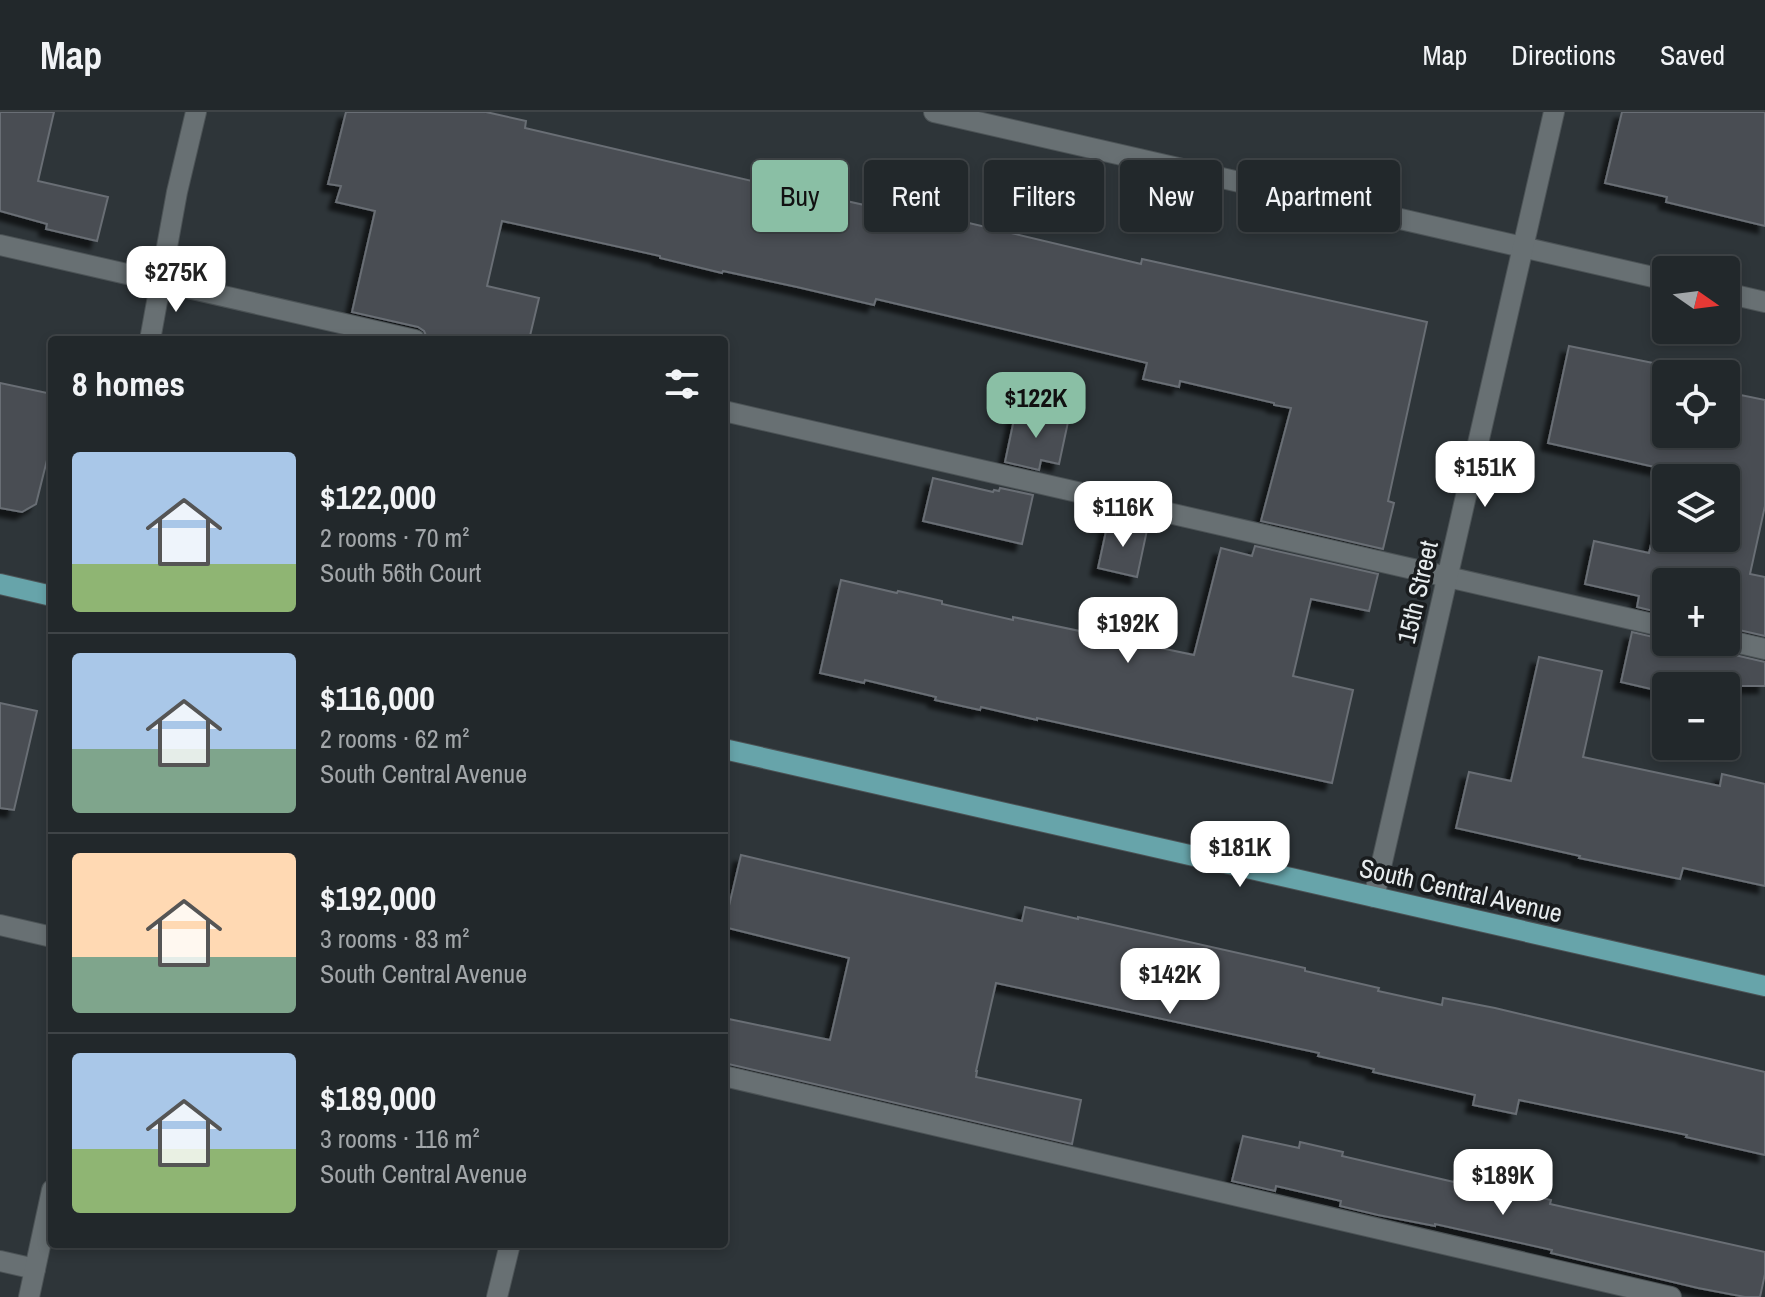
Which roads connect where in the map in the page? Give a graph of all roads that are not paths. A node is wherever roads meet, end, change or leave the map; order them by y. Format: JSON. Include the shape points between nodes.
{"nodes":[{"id":1,"x":196,"y":112,"type":"edge"},
{"id":2,"x":934,"y":112,"type":"edge"},
{"id":3,"x":1554,"y":112,"type":"edge"},
{"id":4,"x":0,"y":245,"type":"edge"},
{"id":5,"x":1523,"y":247,"type":"junction"},
{"id":6,"x":1652,"y":277,"type":"edge"},
{"id":7,"x":160,"y":281,"type":"junction"},
{"id":8,"x":1740,"y":296,"type":"edge"},
{"id":9,"x":1765,"y":302,"type":"edge"},
{"id":10,"x":151,"y":336,"type":"edge"},
{"id":11,"x":398,"y":336,"type":"edge"},
{"id":12,"x":728,"y":412,"type":"edge"},
{"id":13,"x":1447,"y":576,"type":"junction"},
{"id":14,"x":0,"y":584,"type":"edge"},
{"id":15,"x":48,"y":595,"type":"edge"},
{"id":16,"x":1652,"y":624,"type":"edge"},
{"id":17,"x":1740,"y":643,"type":"edge"},
{"id":18,"x":1765,"y":649,"type":"edge"},
{"id":19,"x":728,"y":750,"type":"edge"},
{"id":20,"x":1374,"y":897,"type":"junction"},
{"id":21,"x":0,"y":925,"type":"edge"},
{"id":22,"x":48,"y":936,"type":"edge"},
{"id":23,"x":1765,"y":986,"type":"edge"},
{"id":24,"x":728,"y":1077,"type":"edge"},
{"id":25,"x":48,"y":1209,"type":"edge"},
{"id":26,"x":509,"y":1248,"type":"edge"},
{"id":27,"x":0,"y":1261,"type":"edge"},
{"id":28,"x":35,"y":1269,"type":"junction"},
{"id":29,"x":29,"y":1297,"type":"edge"},
{"id":30,"x":497,"y":1297,"type":"edge"},
{"id":31,"x":1671,"y":1297,"type":"edge"}],
"edges":[{"from":1,"to":7,"type":"street"},
{"from":2,"to":5,"type":"street"},
{"from":3,"to":5,"type":"street","name":"15th Street"},
{"from":4,"to":7,"type":"street"},
{"from":5,"to":6,"type":"street"},
{"from":5,"to":13,"type":"street","name":"15th Street"},
{"from":7,"to":10,"type":"street"},
{"from":7,"to":11,"type":"street"},
{"from":8,"to":9,"type":"street"},
{"from":12,"to":13,"type":"street"},
{"from":13,"to":16,"type":"street"},
{"from":13,"to":20,"type":"street","name":"15th Street"},
{"from":14,"to":15,"type":"main road"},
{"from":17,"to":18,"type":"street"},
{"from":19,"to":20,"type":"main road","name":"South Central Avenue"},
{"from":20,"to":23,"type":"main road","name":"South Central Avenue"},
{"from":21,"to":22,"type":"street"},
{"from":24,"to":31,"type":"street"},
{"from":25,"to":28,"type":"street"},
{"from":26,"to":30,"type":"street"},
{"from":27,"to":28,"type":"street"},
{"from":28,"to":29,"type":"street"}]}
